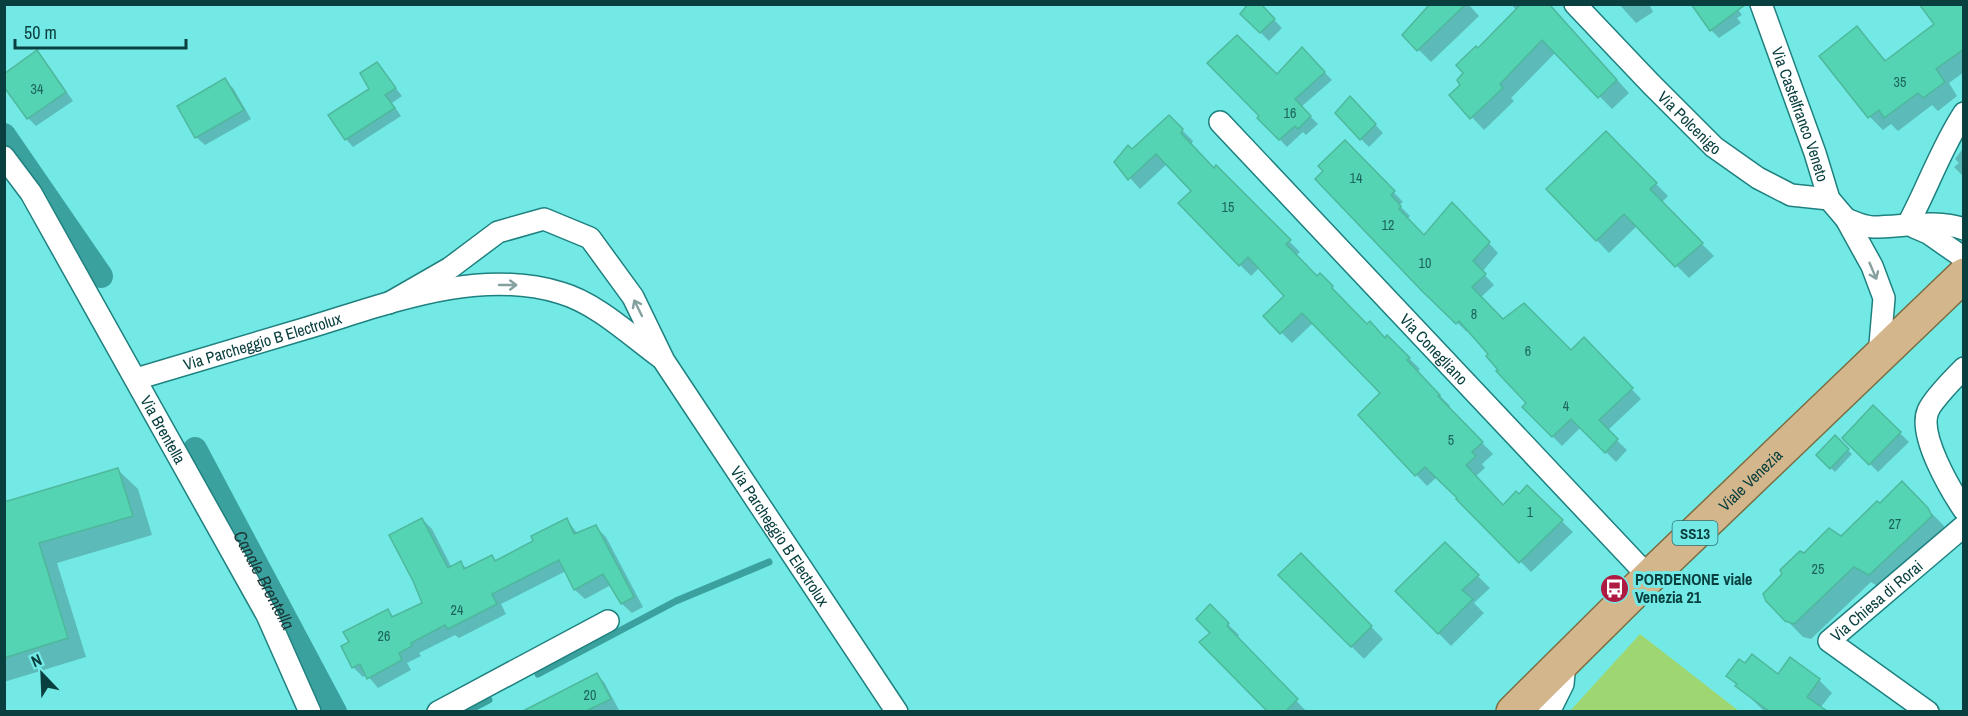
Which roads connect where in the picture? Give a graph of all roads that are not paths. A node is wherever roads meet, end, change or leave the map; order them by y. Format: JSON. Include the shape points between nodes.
{"nodes":[{"id":1,"x":1575,"y":4,"type":"edge"},
{"id":2,"x":1761,"y":4,"type":"edge"},
{"id":3,"x":1964,"y":113,"type":"edge"},
{"id":4,"x":1220,"y":122,"type":"dead end"},
{"id":5,"x":4,"y":157,"type":"edge"},
{"id":6,"x":1829,"y":199,"type":"junction"},
{"id":7,"x":1846,"y":219,"type":"junction"},
{"id":8,"x":1908,"y":224,"type":"junction"},
{"id":9,"x":1964,"y":229,"type":"edge"},
{"id":10,"x":471,"y":252,"type":"junction"},
{"id":11,"x":1964,"y":258,"type":"edge"},
{"id":12,"x":1964,"y":275,"type":"edge"},
{"id":13,"x":482,"y":285,"type":"junction"},
{"id":14,"x":388,"y":303,"type":"junction"},
{"id":15,"x":1879,"y":357,"type":"junction"},
{"id":16,"x":664,"y":361,"type":"junction"},
{"id":17,"x":1964,"y":368,"type":"edge"},
{"id":18,"x":136,"y":379,"type":"junction"},
{"id":19,"x":1964,"y":510,"type":"edge"},
{"id":20,"x":1964,"y":526,"type":"edge"},
{"id":21,"x":1649,"y":577,"type":"junction"},
{"id":22,"x":608,"y":621,"type":"dead end"},
{"id":23,"x":1565,"y":660,"type":"junction"},
{"id":24,"x":310,"y":711,"type":"edge"},
{"id":25,"x":438,"y":711,"type":"edge"},
{"id":26,"x":897,"y":711,"type":"edge"},
{"id":27,"x":1512,"y":711,"type":"edge"},
{"id":28,"x":1549,"y":711,"type":"edge"},
{"id":29,"x":1928,"y":711,"type":"edge"}],
"edges":[{"from":1,"to":6,"type":"street","name":"Via Polcenigo","via":[[1714,147],[1758,178],[1791,195]]},
{"from":2,"to":6,"type":"street","name":"Via Castelfranco Veneto"},
{"from":3,"to":8,"type":"street"},
{"from":4,"to":21,"type":"street","name":"Via Conegliano"},
{"from":5,"to":18,"type":"street","name":"Via Brentella","via":[[31,193]]},
{"from":6,"to":7,"type":"street","name":"Via Castelfranco Veneto"},
{"from":7,"to":8,"type":"street","via":[[1871,227]]},
{"from":7,"to":15,"type":"street","name":"Via Castelfranco Veneto","one_way":true,"via":[[1872,266],[1884,298]]},
{"from":8,"to":9,"type":"street"},
{"from":8,"to":11,"type":"street"},
{"from":10,"to":13,"type":"street"},
{"from":10,"to":14,"type":"street","name":"Via Parcheggio B Electrolux"},
{"from":16,"to":10,"type":"street","name":"Via Parcheggio B Electrolux","one_way":true,"via":[[633,297],[590,238],[544,219],[498,232]]},
{"from":12,"to":15,"type":"main road","name":"Viale Venezia","number":"SS13"},
{"from":13,"to":14,"type":"street","name":"Via Parcheggio B Electrolux","via":[[460,286]]},
{"from":13,"to":16,"type":"street","name":"Via Parcheggio B Electrolux","one_way":true,"via":[[515,284],[561,293],[597,310]]},
{"from":14,"to":18,"type":"street","name":"Via Parcheggio B Electrolux"},
{"from":15,"to":21,"type":"main road","name":"Viale Venezia","number":"SS13"},
{"from":16,"to":26,"type":"street","name":"Via Parcheggio B Electrolux"},
{"from":17,"to":19,"type":"street","via":[[1928,412],[1928,435],[1938,467]]},
{"from":18,"to":24,"type":"street","name":"Via Brentella","via":[[267,615]]},
{"from":20,"to":29,"type":"street","name":"Via Chiesa di Rorai","via":[[1829,641]]},
{"from":21,"to":23,"type":"main road","name":"Viale Venezia","number":"SS13"},
{"from":22,"to":25,"type":"street"},
{"from":23,"to":27,"type":"main road","name":"Viale Venezia","number":"SS13"},
{"from":23,"to":28,"type":"street","via":[[1563,684]]}]}
